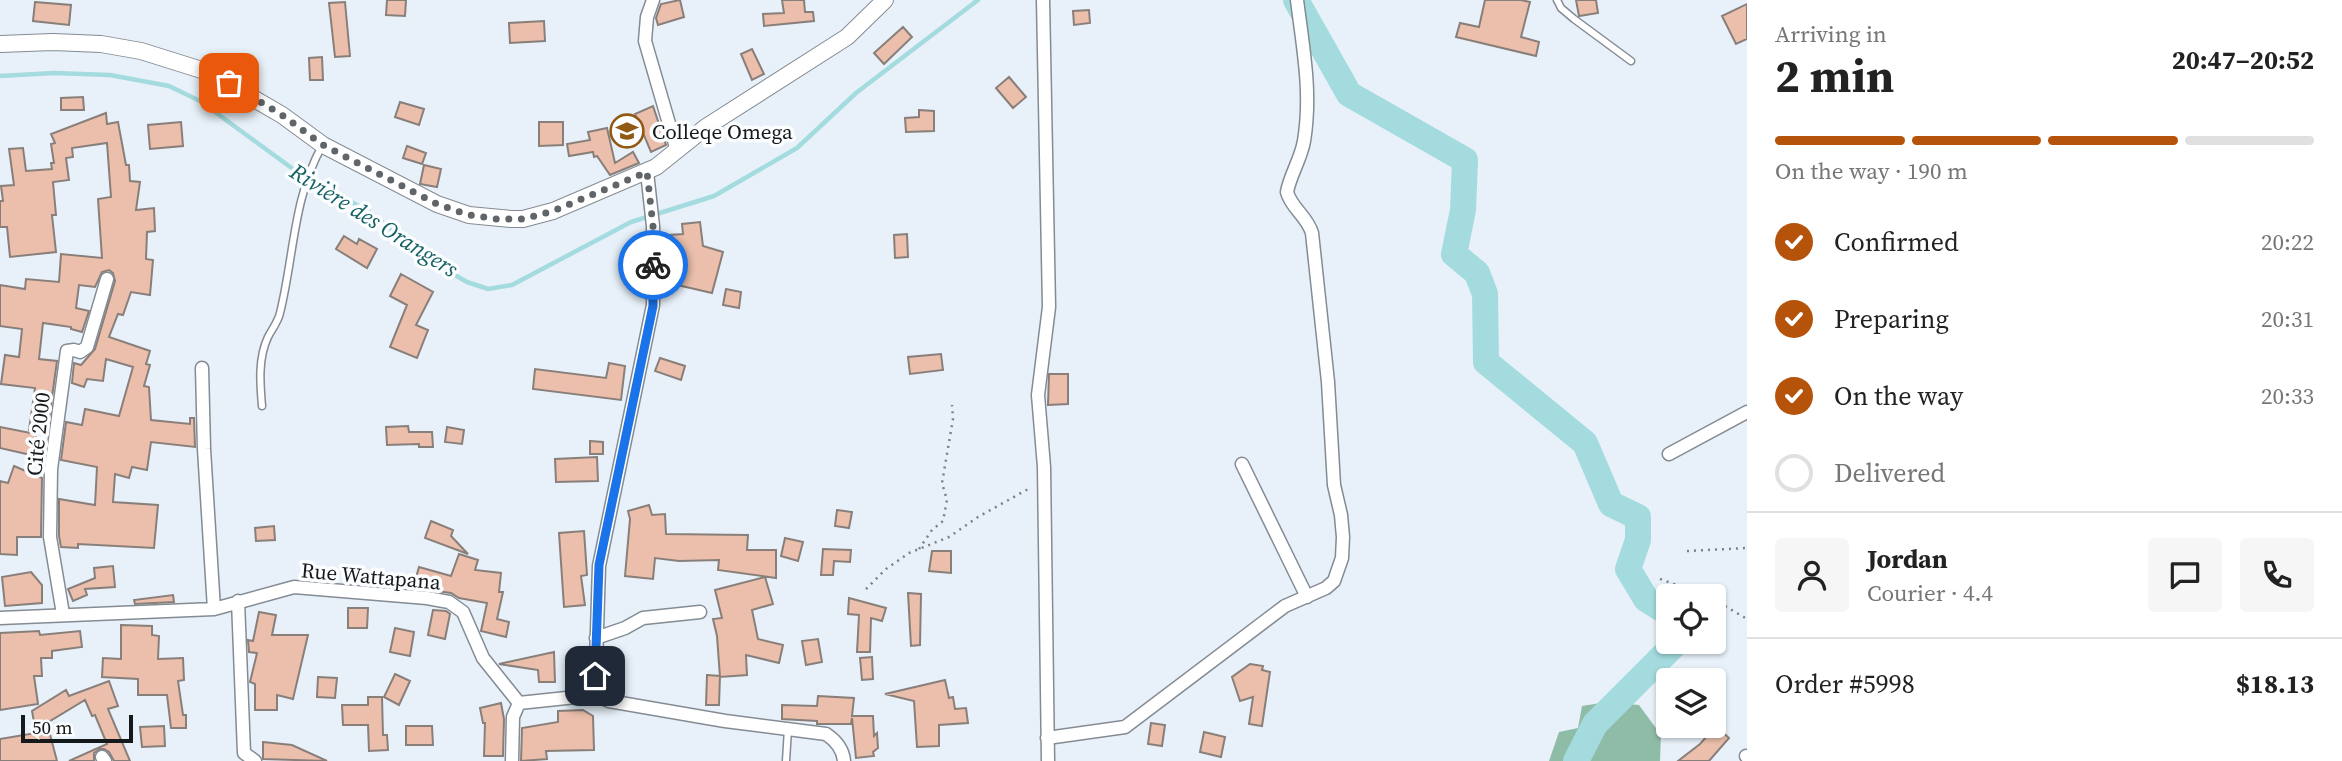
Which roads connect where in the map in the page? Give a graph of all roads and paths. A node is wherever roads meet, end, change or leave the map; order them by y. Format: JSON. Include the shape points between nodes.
{"nodes":[{"id":1,"x":653,"y":0,"type":"edge"},
{"id":2,"x":885,"y":0,"type":"edge"},
{"id":3,"x":1043,"y":0,"type":"edge"},
{"id":4,"x":1297,"y":0,"type":"edge"},
{"id":5,"x":1557,"y":0,"type":"edge"},
{"id":6,"x":0,"y":44,"type":"edge"},
{"id":7,"x":1631,"y":61,"type":"dead end"},
{"id":8,"x":323,"y":145,"type":"junction"},
{"id":9,"x":677,"y":151,"type":"junction"},
{"id":10,"x":647,"y":172,"type":"junction"},
{"id":11,"x":107,"y":279,"type":"dead end"},
{"id":12,"x":202,"y":368,"type":"dead end"},
{"id":13,"x":952,"y":405,"type":"dead end"},
{"id":14,"x":262,"y":406,"type":"dead end"},
{"id":15,"x":1747,"y":412,"type":"edge"},
{"id":16,"x":1669,"y":454,"type":"dead end"},
{"id":17,"x":1242,"y":464,"type":"dead end"},
{"id":18,"x":1044,"y":467,"type":"junction"},
{"id":19,"x":1747,"y":548,"type":"edge"},
{"id":20,"x":919,"y":549,"type":"junction"},
{"id":21,"x":1687,"y":551,"type":"dead end"},
{"id":22,"x":1660,"y":579,"type":"dead end"},
{"id":23,"x":1674,"y":584,"type":"edge"},
{"id":24,"x":866,"y":589,"type":"dead end"},
{"id":25,"x":1307,"y":597,"type":"junction"},
{"id":26,"x":238,"y":601,"type":"junction"},
{"id":27,"x":1726,"y":606,"type":"edge"},
{"id":28,"x":214,"y":609,"type":"junction"},
{"id":29,"x":700,"y":612,"type":"dead end"},
{"id":30,"x":63,"y":614,"type":"junction"},
{"id":31,"x":0,"y":618,"type":"edge"},
{"id":32,"x":1747,"y":619,"type":"edge"},
{"id":33,"x":596,"y":638,"type":"junction"},
{"id":34,"x":595,"y":695,"type":"junction"},
{"id":35,"x":519,"y":703,"type":"junction"},
{"id":36,"x":788,"y":729,"type":"junction"},
{"id":37,"x":1048,"y":738,"type":"junction"},
{"id":38,"x":252,"y":760,"type":"edge"},
{"id":39,"x":512,"y":761,"type":"edge"},
{"id":40,"x":786,"y":761,"type":"edge"},
{"id":41,"x":844,"y":761,"type":"edge"},
{"id":42,"x":1048,"y":761,"type":"edge"}],
"edges":[{"from":1,"to":9,"type":"street","via":[[645,41]]},
{"from":2,"to":9,"type":"street","via":[[847,37],[706,127]]},
{"from":3,"to":18,"type":"street","via":[[1049,307],[1038,395]]},
{"from":4,"to":25,"type":"street","via":[[1308,111],[1298,164],[1287,192],[1312,233],[1334,485],[1343,537],[1334,581]]},
{"from":5,"to":7,"type":"lane","via":[[1560,8]]},
{"from":6,"to":8,"type":"street","via":[[101,44],[180,62],[229,83]]},
{"from":8,"to":10,"type":"street","via":[[437,204],[497,219],[523,219],[553,211]]},
{"from":8,"to":14,"type":"lane","via":[[300,201],[279,316],[266,340],[261,362]]},
{"from":9,"to":10,"type":"street"},
{"from":10,"to":33,"type":"street","via":[[653,226],[653,306],[599,565]]},
{"from":11,"to":30,"type":"street","name":"Cité 2000","via":[[87,347],[80,352],[67,351],[51,469],[50,537]]},
{"from":12,"to":28,"type":"street"},
{"from":13,"to":20,"type":"path","via":[[942,484],[947,500],[943,521]]},
{"from":15,"to":16,"type":"street"},
{"from":17,"to":25,"type":"street"},
{"from":18,"to":20,"type":"path","via":[[1040,483],[949,537]]},
{"from":18,"to":37,"type":"street"},
{"from":19,"to":21,"type":"path"},
{"from":20,"to":24,"type":"path","via":[[886,569]]},
{"from":22,"to":23,"type":"path"},
{"from":25,"to":37,"type":"street","via":[[1286,606],[1125,727]]},
{"from":26,"to":28,"type":"street","name":"Rue Wattapana"},
{"from":26,"to":35,"type":"street","name":"Rue Wattapana","via":[[294,587],[449,602],[463,612],[483,658]]},
{"from":26,"to":38,"type":"street","via":[[242,733],[244,753]]},
{"from":27,"to":32,"type":"path"},
{"from":28,"to":30,"type":"street","name":"Rue Wattapana"},
{"from":29,"to":33,"type":"street","via":[[643,618]]},
{"from":30,"to":31,"type":"street","name":"Rue Wattapana"},
{"from":33,"to":34,"type":"street"},
{"from":34,"to":35,"type":"street"},
{"from":34,"to":36,"type":"street"},
{"from":35,"to":39,"type":"street","via":[[513,717]]},
{"from":36,"to":40,"type":"lane"},
{"from":36,"to":41,"type":"street","via":[[825,734],[844,754]]},
{"from":37,"to":42,"type":"street"}]}
